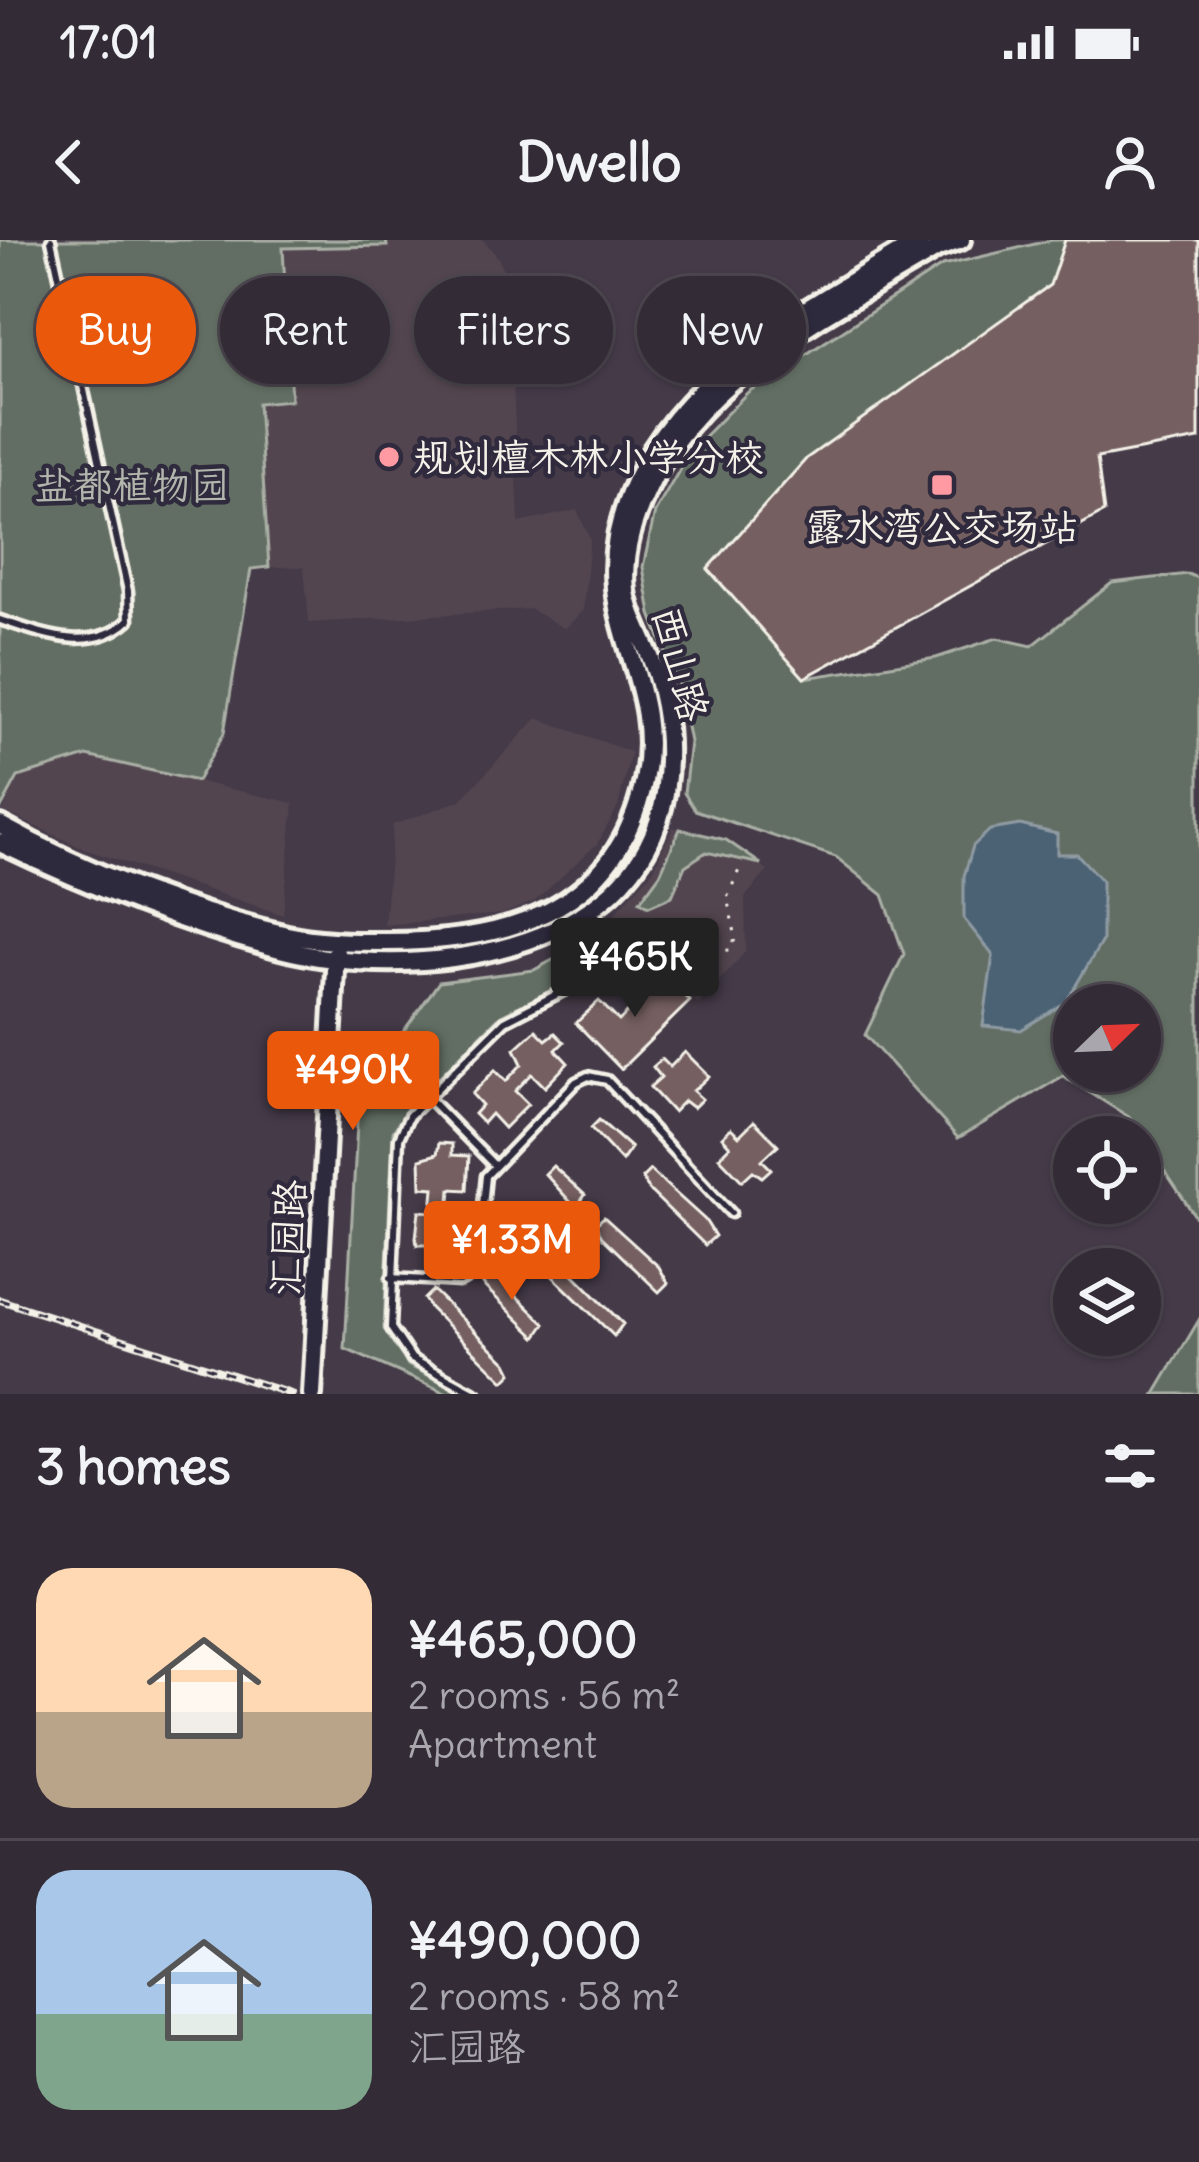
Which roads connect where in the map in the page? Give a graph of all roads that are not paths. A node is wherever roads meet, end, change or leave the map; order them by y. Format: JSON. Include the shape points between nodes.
{"nodes":[{"id":1,"x":51,"y":240,"type":"edge"},
{"id":2,"x":961,"y":240,"type":"edge"},
{"id":3,"x":931,"y":242,"type":"edge"},
{"id":4,"x":0,"y":620,"type":"edge"},
{"id":5,"x":0,"y":825,"type":"edge"},
{"id":6,"x":0,"y":843,"type":"edge"},
{"id":7,"x":592,"y":909,"type":"junction"},
{"id":8,"x":336,"y":950,"type":"junction"},
{"id":9,"x":428,"y":1098,"type":"junction"},
{"id":10,"x":494,"y":1165,"type":"junction"},
{"id":11,"x":731,"y":1213,"type":"dead end"},
{"id":12,"x":391,"y":1278,"type":"junction"},
{"id":13,"x":312,"y":1394,"type":"edge"},
{"id":14,"x":477,"y":1394,"type":"edge"}],
"edges":[{"from":1,"to":4,"type":"lane","via":[[129,620],[97,639],[54,637]]},
{"from":2,"to":3,"type":"main road","name":"西山路"},
{"from":3,"to":7,"type":"main road","name":"西山路","via":[[738,376],[682,430],[650,484],[627,540],[626,593],[666,709],[665,796],[630,870]]},
{"from":3,"to":8,"type":"main road","name":"西山路","via":[[728,364],[672,422],[637,478],[614,535],[613,592],[649,730],[645,779],[616,850],[590,882],[518,929]]},
{"from":5,"to":8,"type":"main road","name":"西山路","via":[[92,868]]},
{"from":6,"to":8,"type":"main road","name":"西山路","via":[[198,923],[283,950]]},
{"from":7,"to":8,"type":"main road","name":"西山路","via":[[526,944],[481,953]]},
{"from":7,"to":9,"type":"lane","via":[[617,942],[612,966],[511,1016]]},
{"from":8,"to":13,"type":"main road","name":"汇园路"},
{"from":9,"to":10,"type":"lane"},
{"from":9,"to":12,"type":"lane","via":[[399,1138]]},
{"from":10,"to":11,"type":"lane","via":[[576,1082],[598,1076]]},
{"from":10,"to":12,"type":"lane","via":[[486,1176],[476,1274],[460,1282]]},
{"from":12,"to":14,"type":"lane","via":[[389,1321],[404,1352]]}]}
